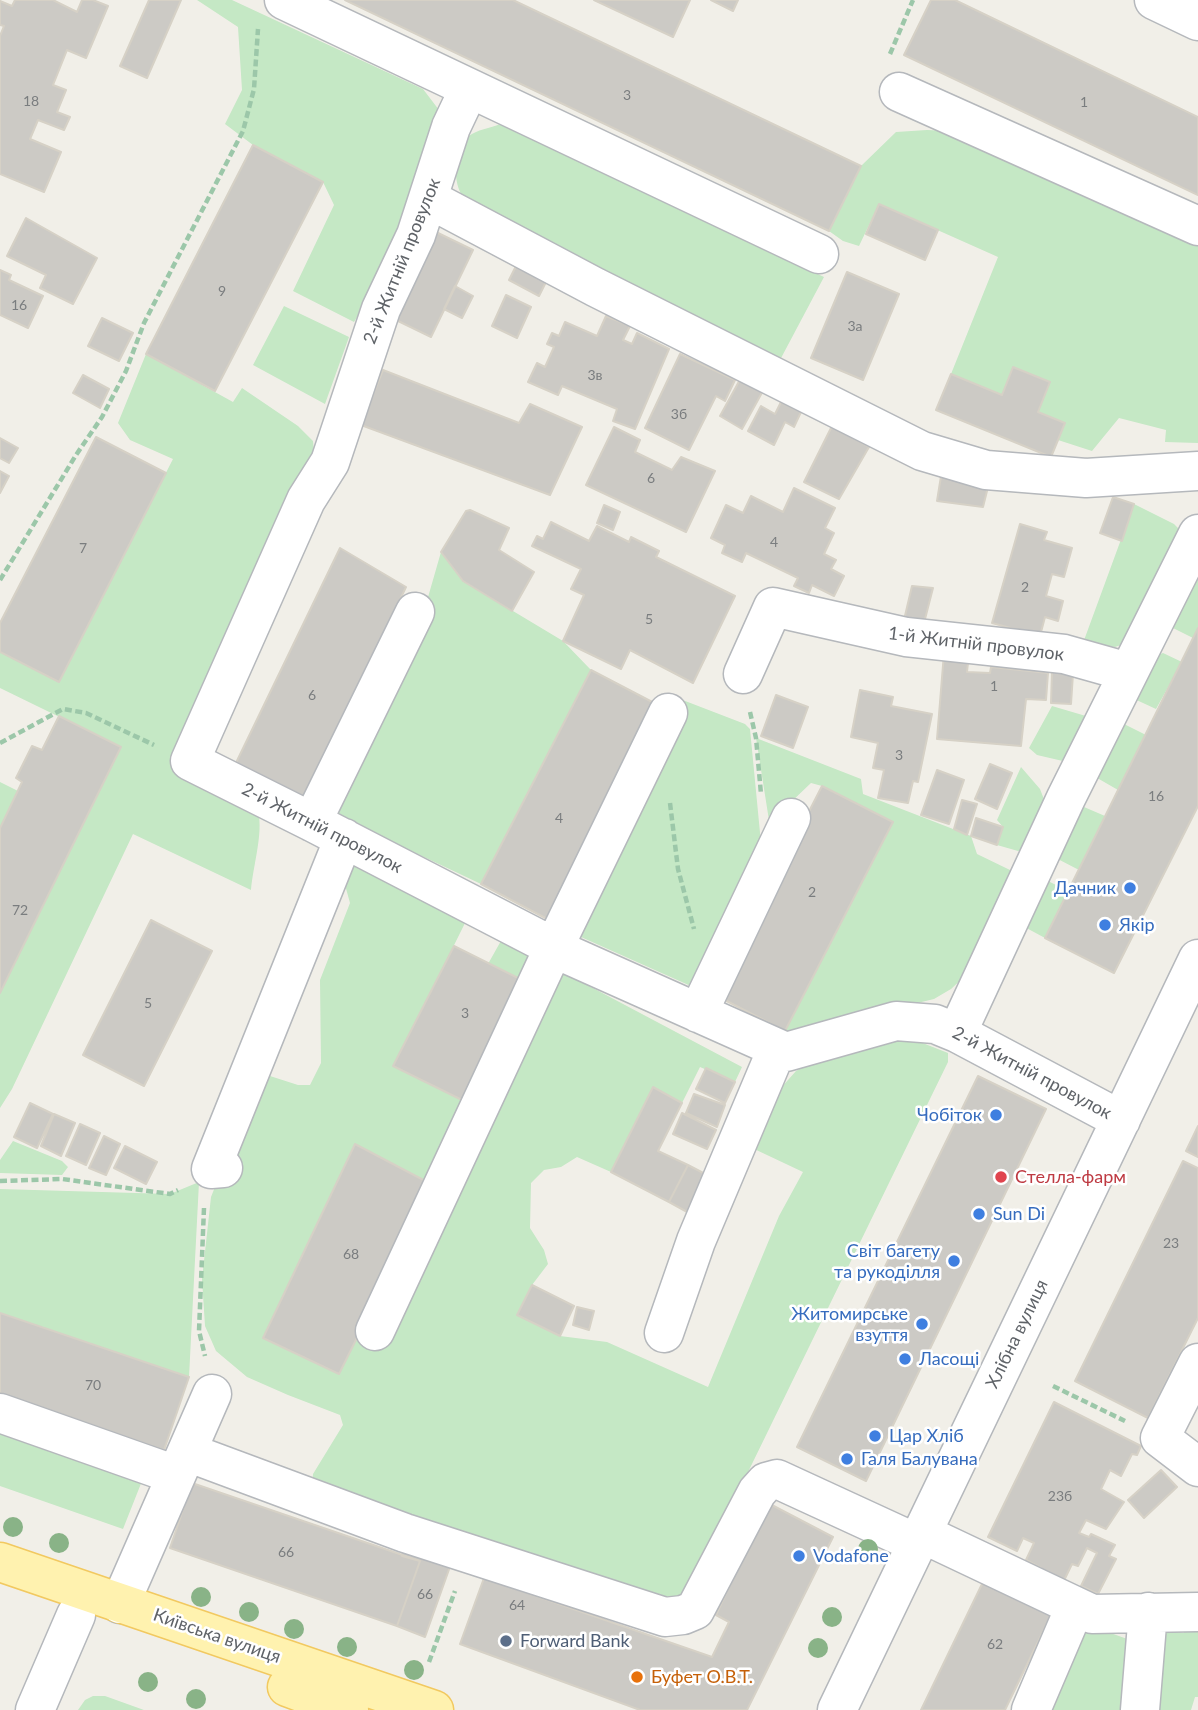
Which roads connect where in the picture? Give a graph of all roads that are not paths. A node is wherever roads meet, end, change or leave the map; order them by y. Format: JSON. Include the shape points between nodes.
{"nodes":[{"id":1,"x":1154,"y":0,"type":"edge"},
{"id":2,"x":271,"y":10,"type":"edge"},
{"id":3,"x":1198,"y":21,"type":"edge"},
{"id":4,"x":469,"y":89,"type":"junction"},
{"id":5,"x":899,"y":92,"type":"road end"},
{"id":6,"x":429,"y":199,"type":"junction"},
{"id":7,"x":1198,"y":226,"type":"edge"},
{"id":8,"x":819,"y":254,"type":"dead end"},
{"id":9,"x":1198,"y":471,"type":"edge"},
{"id":10,"x":1198,"y":534,"type":"edge"},
{"id":11,"x":415,"y":612,"type":"dead end"},
{"id":12,"x":1128,"y":672,"type":"junction"},
{"id":13,"x":743,"y":674,"type":"road end"},
{"id":14,"x":668,"y":713,"type":"dead end"},
{"id":15,"x":776,"y":810,"type":"road end"},
{"id":16,"x":328,"y":830,"type":"junction"},
{"id":17,"x":554,"y":947,"type":"junction"},
{"id":18,"x":1198,"y":959,"type":"edge"},
{"id":19,"x":704,"y":1000,"type":"junction"},
{"id":20,"x":957,"y":1033,"type":"junction"},
{"id":21,"x":778,"y":1048,"type":"junction"},
{"id":22,"x":1121,"y":1120,"type":"junction"},
{"id":23,"x":217,"y":1169,"type":"road end"},
{"id":24,"x":375,"y":1331,"type":"dead end"},
{"id":25,"x":664,"y":1333,"type":"dead end"},
{"id":26,"x":1198,"y":1363,"type":"edge"},
{"id":27,"x":212,"y":1394,"type":"road end"},
{"id":28,"x":0,"y":1413,"type":"edge"},
{"id":29,"x":181,"y":1463,"type":"junction"},
{"id":30,"x":1198,"y":1467,"type":"edge"},
{"id":31,"x":918,"y":1538,"type":"junction"},
{"id":32,"x":0,"y":1562,"type":"edge"},
{"id":33,"x":0,"y":1589,"type":"edge"},
{"id":34,"x":120,"y":1604,"type":"junction"},
{"id":35,"x":1075,"y":1607,"type":"junction"},
{"id":36,"x":1148,"y":1612,"type":"junction"},
{"id":37,"x":1198,"y":1612,"type":"edge"},
{"id":38,"x":76,"y":1615,"type":"junction"},
{"id":39,"x":36,"y":1710,"type":"edge"},
{"id":40,"x":349,"y":1710,"type":"edge"},
{"id":41,"x":434,"y":1710,"type":"edge"},
{"id":42,"x":837,"y":1710,"type":"edge"},
{"id":43,"x":1031,"y":1710,"type":"edge"},
{"id":44,"x":1140,"y":1710,"type":"edge"}],
"edges":[{"from":1,"to":3,"type":"street"},
{"from":2,"to":4,"type":"street"},
{"from":4,"to":6,"type":"street","name":"2-й Житній провулок","via":[[451,127]]},
{"from":4,"to":8,"type":"street"},
{"from":5,"to":7,"type":"street"},
{"from":6,"to":9,"type":"street","via":[[922,451],[986,470],[1086,478]]},
{"from":6,"to":16,"type":"street","name":"2-й Житній провулок","via":[[381,309],[330,462],[306,500],[190,761]]},
{"from":10,"to":12,"type":"street"},
{"from":11,"to":16,"type":"street"},
{"from":12,"to":13,"type":"street","name":"1-й Житній провулок","via":[[1065,654],[906,637],[773,607]]},
{"from":12,"to":20,"type":"street"},
{"from":14,"to":17,"type":"street"},
{"from":15,"to":19,"type":"street"},
{"from":16,"to":17,"type":"street","name":"2-й Житній провулок"},
{"from":16,"to":23,"type":"street"},
{"from":17,"to":19,"type":"street","name":"2-й Житній провулок"},
{"from":17,"to":24,"type":"street"},
{"from":18,"to":22,"type":"street","name":"Хлібна вулиця"},
{"from":19,"to":21,"type":"street","name":"2-й Житній провулок"},
{"from":20,"to":21,"type":"street","name":"2-й Житній провулок","via":[[935,1024],[896,1021],[786,1052]]},
{"from":20,"to":22,"type":"street","name":"2-й Житній провулок"},
{"from":21,"to":25,"type":"street","via":[[696,1241]]},
{"from":22,"to":31,"type":"street","name":"Хлібна вулиця"},
{"from":26,"to":30,"type":"street","via":[[1160,1438]]},
{"from":27,"to":29,"type":"street"},
{"from":28,"to":29,"type":"street"},
{"from":29,"to":31,"type":"street","via":[[665,1617],[695,1610],[766,1482],[777,1479]]},
{"from":29,"to":34,"type":"street"},
{"from":31,"to":35,"type":"street"},
{"from":31,"to":42,"type":"street","name":"Хлібна вулиця"},
{"from":32,"to":34,"type":"main road","name":"Київська вулиця"},
{"from":33,"to":38,"type":"main road","name":"Київська вулиця"},
{"from":34,"to":41,"type":"main road","name":"Київська вулиця"},
{"from":35,"to":36,"type":"street","via":[[1092,1614]]},
{"from":35,"to":43,"type":"street"},
{"from":36,"to":37,"type":"street"},
{"from":36,"to":44,"type":"street"},
{"from":38,"to":39,"type":"street"},
{"from":38,"to":40,"type":"main road","name":"Київська вулиця"}]}
